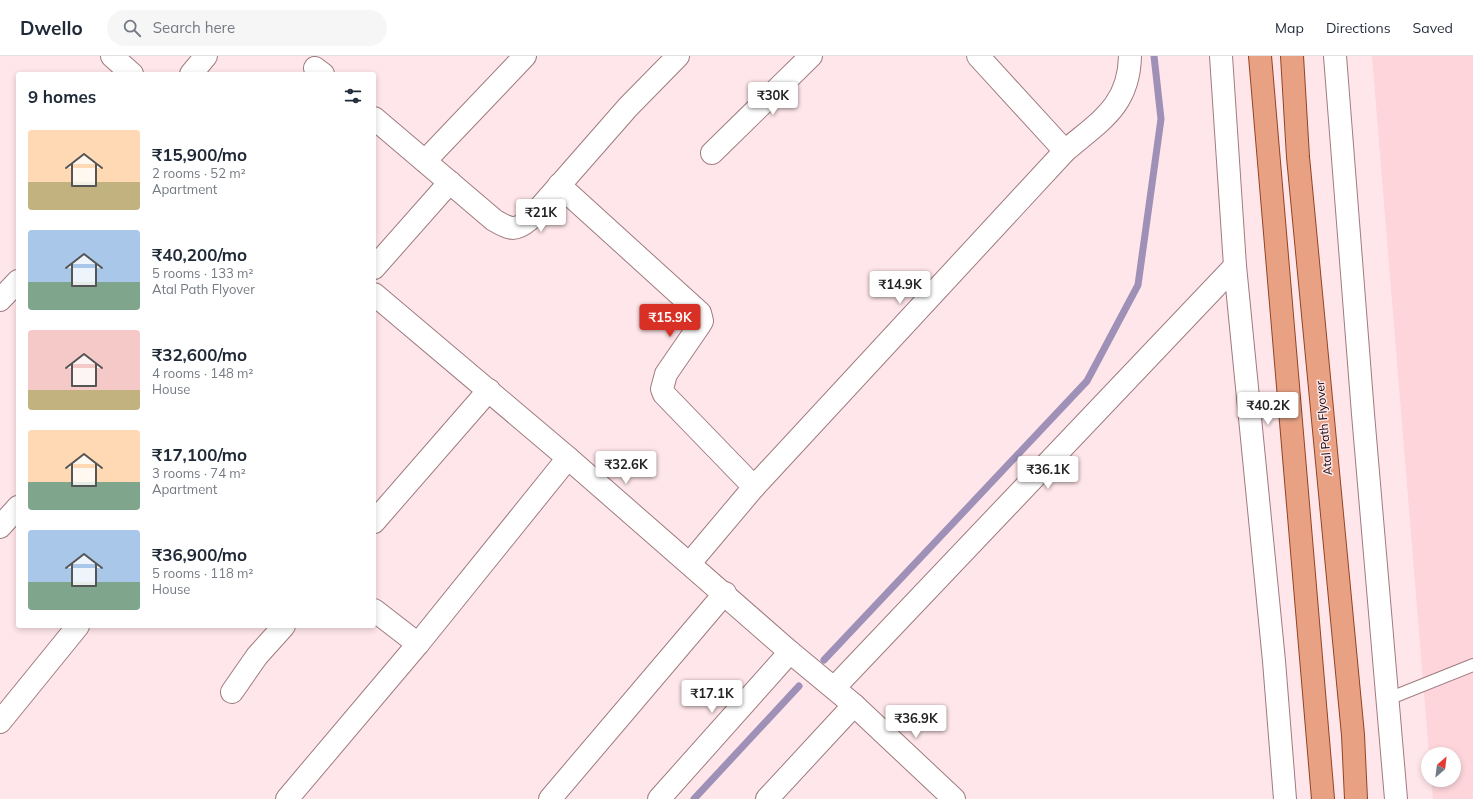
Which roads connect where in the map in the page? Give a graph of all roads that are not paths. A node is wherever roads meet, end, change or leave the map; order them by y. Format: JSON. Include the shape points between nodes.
{"nodes":[{"id":1,"x":112,"y":56,"type":"edge"},
{"id":2,"x":206,"y":56,"type":"edge"},
{"id":3,"x":526,"y":56,"type":"edge"},
{"id":4,"x":678,"y":56,"type":"edge"},
{"id":5,"x":811,"y":56,"type":"edge"},
{"id":6,"x":978,"y":56,"type":"edge"},
{"id":7,"x":1130,"y":56,"type":"edge"},
{"id":8,"x":1221,"y":56,"type":"edge"},
{"id":9,"x":1260,"y":56,"type":"edge"},
{"id":10,"x":1292,"y":56,"type":"edge"},
{"id":11,"x":1335,"y":56,"type":"edge"},
{"id":12,"x":130,"y":72,"type":"edge"},
{"id":13,"x":193,"y":72,"type":"edge"},
{"id":14,"x":376,"y":120,"type":"edge"},
{"id":15,"x":1065,"y":151,"type":"junction"},
{"id":16,"x":712,"y":153,"type":"dead end"},
{"id":17,"x":425,"y":161,"type":"junction"},
{"id":18,"x":450,"y":182,"type":"junction"},
{"id":19,"x":559,"y":184,"type":"junction"},
{"id":20,"x":376,"y":266,"type":"edge"},
{"id":21,"x":1235,"y":266,"type":"junction"},
{"id":22,"x":16,"y":282,"type":"edge"},
{"id":23,"x":376,"y":296,"type":"edge"},
{"id":24,"x":0,"y":300,"type":"edge"},
{"id":25,"x":489,"y":390,"type":"junction"},
{"id":26,"x":568,"y":458,"type":"junction"},
{"id":27,"x":754,"y":487,"type":"junction"},
{"id":28,"x":16,"y":509,"type":"edge"},
{"id":29,"x":376,"y":520,"type":"edge"},
{"id":30,"x":0,"y":527,"type":"edge"},
{"id":31,"x":690,"y":563,"type":"junction"},
{"id":32,"x":725,"y":593,"type":"junction"},
{"id":33,"x":376,"y":612,"type":"edge"},
{"id":34,"x":76,"y":628,"type":"edge"},
{"id":35,"x":282,"y":628,"type":"edge"},
{"id":36,"x":418,"y":644,"type":"junction"},
{"id":37,"x":790,"y":652,"type":"junction"},
{"id":38,"x":1473,"y":665,"type":"edge"},
{"id":39,"x":834,"y":688,"type":"junction"},
{"id":40,"x":232,"y":692,"type":"dead end"},
{"id":41,"x":1388,"y":699,"type":"junction"},
{"id":42,"x":854,"y":705,"type":"junction"},
{"id":43,"x":0,"y":722,"type":"edge"},
{"id":44,"x":287,"y":799,"type":"edge"},
{"id":45,"x":550,"y":799,"type":"edge"},
{"id":46,"x":659,"y":799,"type":"edge"},
{"id":47,"x":767,"y":799,"type":"edge"},
{"id":48,"x":954,"y":799,"type":"edge"},
{"id":49,"x":1285,"y":799,"type":"edge"},
{"id":50,"x":1323,"y":799,"type":"edge"},
{"id":51,"x":1356,"y":799,"type":"edge"},
{"id":52,"x":1396,"y":799,"type":"edge"}],
"edges":[{"from":1,"to":12,"type":"street"},
{"from":2,"to":13,"type":"street"},
{"from":3,"to":17,"type":"street"},
{"from":4,"to":19,"type":"street"},
{"from":5,"to":16,"type":"street"},
{"from":6,"to":15,"type":"street"},
{"from":7,"to":15,"type":"street","via":[[1127,83],[1118,102]]},
{"from":8,"to":21,"type":"street"},
{"from":9,"to":50,"type":"main road"},
{"from":10,"to":51,"type":"main road","name":"Atal Path Flyover","via":[[1298,157],[1352,727]]},
{"from":11,"to":41,"type":"street"},
{"from":14,"to":17,"type":"street"},
{"from":15,"to":27,"type":"street"},
{"from":17,"to":18,"type":"street"},
{"from":18,"to":19,"type":"street","via":[[494,220],[513,228],[520,227],[529,220]]},
{"from":18,"to":20,"type":"street"},
{"from":19,"to":27,"type":"street","via":[[700,313],[702,322],[666,374],[662,389]]},
{"from":21,"to":39,"type":"street"},
{"from":21,"to":49,"type":"street"},
{"from":22,"to":24,"type":"street"},
{"from":23,"to":25,"type":"street"},
{"from":25,"to":26,"type":"street"},
{"from":25,"to":29,"type":"street"},
{"from":26,"to":31,"type":"street"},
{"from":26,"to":36,"type":"street"},
{"from":27,"to":31,"type":"street"},
{"from":28,"to":30,"type":"street"},
{"from":31,"to":32,"type":"street"},
{"from":32,"to":37,"type":"street"},
{"from":32,"to":45,"type":"street"},
{"from":33,"to":36,"type":"street"},
{"from":34,"to":43,"type":"street"},
{"from":35,"to":40,"type":"street","via":[[257,656]]},
{"from":36,"to":44,"type":"street"},
{"from":37,"to":39,"type":"street"},
{"from":37,"to":46,"type":"street"},
{"from":38,"to":41,"type":"lane"},
{"from":39,"to":42,"type":"street"},
{"from":41,"to":52,"type":"street"},
{"from":42,"to":47,"type":"street"},
{"from":42,"to":48,"type":"street"}]}
